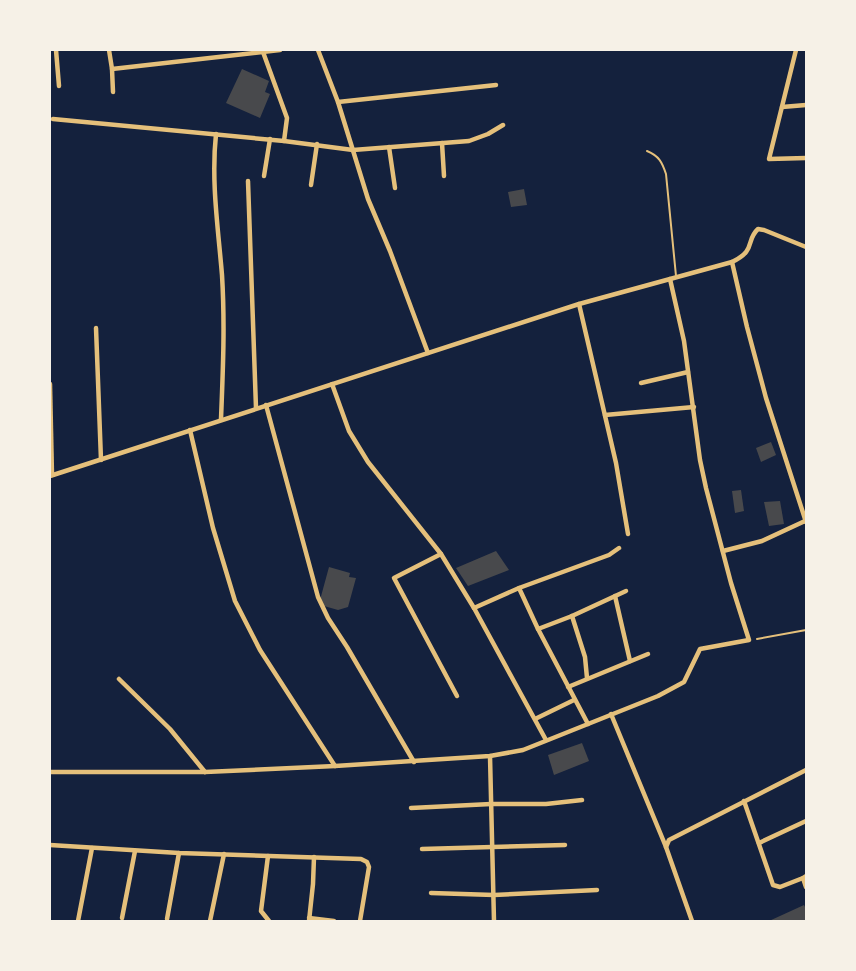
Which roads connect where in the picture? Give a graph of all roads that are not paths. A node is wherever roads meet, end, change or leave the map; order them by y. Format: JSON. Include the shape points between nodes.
{"nodes":[{"id":1,"x":56,"y":50,"type":"edge"},
{"id":2,"x":109,"y":50,"type":"edge"},
{"id":3,"x":280,"y":50,"type":"edge"},
{"id":4,"x":318,"y":50,"type":"edge"},
{"id":5,"x":796,"y":50,"type":"edge"},
{"id":6,"x":263,"y":52,"type":"junction"},
{"id":7,"x":112,"y":69,"type":"junction"},
{"id":8,"x":496,"y":85,"type":"dead end"},
{"id":9,"x":59,"y":86,"type":"dead end"},
{"id":10,"x":113,"y":92,"type":"dead end"},
{"id":11,"x":338,"y":102,"type":"junction"},
{"id":12,"x":806,"y":105,"type":"edge"},
{"id":13,"x":782,"y":107,"type":"junction"},
{"id":14,"x":53,"y":119,"type":"dead end"},
{"id":15,"x":503,"y":124,"type":"dead end"},
{"id":16,"x":216,"y":134,"type":"junction"},
{"id":17,"x":270,"y":139,"type":"junction"},
{"id":18,"x":284,"y":141,"type":"junction"},
{"id":19,"x":442,"y":143,"type":"junction"},
{"id":20,"x":317,"y":144,"type":"junction"},
{"id":21,"x":389,"y":147,"type":"junction"},
{"id":22,"x":353,"y":150,"type":"junction"},
{"id":23,"x":647,"y":151,"type":"dead end"},
{"id":24,"x":806,"y":158,"type":"edge"},
{"id":25,"x":264,"y":176,"type":"dead end"},
{"id":26,"x":444,"y":176,"type":"dead end"},
{"id":27,"x":248,"y":181,"type":"dead end"},
{"id":28,"x":311,"y":185,"type":"dead end"},
{"id":29,"x":395,"y":188,"type":"dead end"},
{"id":30,"x":806,"y":247,"type":"edge"},
{"id":31,"x":732,"y":262,"type":"junction"},
{"id":32,"x":676,"y":276,"type":"junction"},
{"id":33,"x":670,"y":279,"type":"junction"},
{"id":34,"x":579,"y":304,"type":"junction"},
{"id":35,"x":96,"y":328,"type":"dead end"},
{"id":36,"x":428,"y":353,"type":"junction"},
{"id":37,"x":688,"y":372,"type":"junction"},
{"id":38,"x":640,"y":383,"type":"dead end"},
{"id":39,"x":50,"y":384,"type":"edge"},
{"id":40,"x":332,"y":384,"type":"junction"},
{"id":41,"x":266,"y":405,"type":"junction"},
{"id":42,"x":256,"y":408,"type":"junction"},
{"id":43,"x":694,"y":408,"type":"junction"},
{"id":44,"x":605,"y":415,"type":"junction"},
{"id":45,"x":221,"y":420,"type":"junction"},
{"id":46,"x":190,"y":430,"type":"junction"},
{"id":47,"x":101,"y":460,"type":"junction"},
{"id":48,"x":51,"y":476,"type":"edge"},
{"id":49,"x":805,"y":522,"type":"edge"},
{"id":50,"x":628,"y":534,"type":"dead end"},
{"id":51,"x":619,"y":548,"type":"dead end"},
{"id":52,"x":723,"y":551,"type":"junction"},
{"id":53,"x":441,"y":554,"type":"junction"},
{"id":54,"x":519,"y":588,"type":"junction"},
{"id":55,"x":626,"y":591,"type":"dead end"},
{"id":56,"x":615,"y":596,"type":"junction"},
{"id":57,"x":474,"y":608,"type":"junction"},
{"id":58,"x":572,"y":616,"type":"junction"},
{"id":59,"x":538,"y":628,"type":"junction"},
{"id":60,"x":648,"y":654,"type":"dead end"},
{"id":61,"x":630,"y":661,"type":"junction"},
{"id":62,"x":587,"y":678,"type":"junction"},
{"id":63,"x":119,"y":679,"type":"dead end"},
{"id":64,"x":568,"y":687,"type":"junction"},
{"id":65,"x":457,"y":696,"type":"dead end"},
{"id":66,"x":574,"y":700,"type":"junction"},
{"id":67,"x":611,"y":714,"type":"junction"},
{"id":68,"x":535,"y":719,"type":"junction"},
{"id":69,"x":588,"y":724,"type":"junction"},
{"id":70,"x":546,"y":740,"type":"junction"},
{"id":71,"x":490,"y":756,"type":"junction"},
{"id":72,"x":414,"y":762,"type":"junction"},
{"id":73,"x":335,"y":766,"type":"junction"},
{"id":74,"x":806,"y":770,"type":"edge"},
{"id":75,"x":50,"y":772,"type":"edge"},
{"id":76,"x":206,"y":772,"type":"junction"},
{"id":77,"x":582,"y":800,"type":"dead end"},
{"id":78,"x":744,"y":801,"type":"junction"},
{"id":79,"x":491,"y":804,"type":"junction"},
{"id":80,"x":411,"y":808,"type":"dead end"},
{"id":81,"x":806,"y":821,"type":"edge"},
{"id":82,"x":759,"y":843,"type":"junction"},
{"id":83,"x":50,"y":845,"type":"edge"},
{"id":84,"x":565,"y":845,"type":"dead end"},
{"id":85,"x":492,"y":847,"type":"junction"},
{"id":86,"x":666,"y":847,"type":"junction"},
{"id":87,"x":92,"y":848,"type":"junction"},
{"id":88,"x":422,"y":849,"type":"dead end"},
{"id":89,"x":134,"y":851,"type":"junction"},
{"id":90,"x":178,"y":853,"type":"junction"},
{"id":91,"x":224,"y":854,"type":"junction"},
{"id":92,"x":268,"y":856,"type":"junction"},
{"id":93,"x":314,"y":857,"type":"junction"},
{"id":94,"x":804,"y":877,"type":"edge"},
{"id":95,"x":806,"y":887,"type":"edge"},
{"id":96,"x":597,"y":890,"type":"dead end"},
{"id":97,"x":431,"y":893,"type":"dead end"},
{"id":98,"x":494,"y":895,"type":"junction"},
{"id":99,"x":122,"y":918,"type":"dead end"},
{"id":100,"x":167,"y":919,"type":"dead end"},
{"id":101,"x":309,"y":920,"type":"edge"},
{"id":102,"x":78,"y":921,"type":"edge"},
{"id":103,"x":210,"y":921,"type":"edge"},
{"id":104,"x":269,"y":921,"type":"edge"},
{"id":105,"x":334,"y":921,"type":"edge"},
{"id":106,"x":360,"y":921,"type":"edge"},
{"id":107,"x":494,"y":921,"type":"edge"},
{"id":108,"x":692,"y":921,"type":"edge"}],
"edges":[{"from":1,"to":9,"type":"street"},
{"from":2,"to":7,"type":"street"},
{"from":3,"to":6,"type":"street"},
{"from":4,"to":11,"type":"street"},
{"from":5,"to":13,"type":"street"},
{"from":6,"to":7,"type":"street"},
{"from":6,"to":18,"type":"street","via":[[287,118]]},
{"from":7,"to":10,"type":"street"},
{"from":8,"to":11,"type":"street"},
{"from":11,"to":22,"type":"street"},
{"from":12,"to":13,"type":"street"},
{"from":13,"to":24,"type":"street","via":[[769,159]]},
{"from":14,"to":16,"type":"street"},
{"from":15,"to":19,"type":"street","via":[[469,141]]},
{"from":16,"to":17,"type":"street"},
{"from":16,"to":45,"type":"street","via":[[213,183],[225,340]]},
{"from":17,"to":18,"type":"street"},
{"from":17,"to":25,"type":"street"},
{"from":18,"to":20,"type":"street"},
{"from":19,"to":21,"type":"street"},
{"from":19,"to":26,"type":"street"},
{"from":20,"to":22,"type":"street"},
{"from":20,"to":28,"type":"street"},
{"from":21,"to":22,"type":"street"},
{"from":21,"to":29,"type":"street"},
{"from":22,"to":36,"type":"street","via":[[368,199]]},
{"from":23,"to":32,"type":"lane","via":[[660,159],[666,174]]},
{"from":27,"to":42,"type":"street"},
{"from":30,"to":31,"type":"street","via":[[758,229],[748,252]]},
{"from":31,"to":32,"type":"street"},
{"from":31,"to":49,"type":"street","via":[[766,398]]},
{"from":32,"to":33,"type":"street"},
{"from":33,"to":34,"type":"street"},
{"from":33,"to":37,"type":"street"},
{"from":34,"to":36,"type":"street"},
{"from":34,"to":44,"type":"street"},
{"from":35,"to":47,"type":"street"},
{"from":36,"to":40,"type":"street"},
{"from":37,"to":38,"type":"street"},
{"from":37,"to":43,"type":"street"},
{"from":39,"to":48,"type":"street"},
{"from":40,"to":41,"type":"street"},
{"from":40,"to":53,"type":"street","via":[[356,444]]},
{"from":41,"to":42,"type":"street"},
{"from":41,"to":72,"type":"street","via":[[318,597]]},
{"from":42,"to":45,"type":"street"},
{"from":43,"to":44,"type":"street"},
{"from":43,"to":52,"type":"street","via":[[700,460]]},
{"from":44,"to":50,"type":"street"},
{"from":45,"to":46,"type":"street"},
{"from":46,"to":47,"type":"street"},
{"from":46,"to":73,"type":"street","via":[[213,528],[235,601],[260,650]]},
{"from":47,"to":48,"type":"street"},
{"from":49,"to":52,"type":"street","via":[[762,542]]},
{"from":51,"to":54,"type":"street","via":[[608,556]]},
{"from":52,"to":67,"type":"street","via":[[749,640],[702,648],[681,684]]},
{"from":53,"to":57,"type":"street"},
{"from":53,"to":65,"type":"street","via":[[394,578]]},
{"from":54,"to":57,"type":"street"},
{"from":54,"to":59,"type":"street"},
{"from":55,"to":56,"type":"street"},
{"from":56,"to":58,"type":"street"},
{"from":56,"to":61,"type":"street"},
{"from":57,"to":68,"type":"street"},
{"from":58,"to":59,"type":"street"},
{"from":58,"to":62,"type":"street","via":[[585,657]]},
{"from":59,"to":64,"type":"street"},
{"from":60,"to":61,"type":"street"},
{"from":61,"to":62,"type":"street"},
{"from":62,"to":64,"type":"street"},
{"from":63,"to":76,"type":"street","via":[[170,729]]},
{"from":64,"to":66,"type":"street"},
{"from":66,"to":68,"type":"street"},
{"from":66,"to":69,"type":"street"},
{"from":67,"to":69,"type":"street"},
{"from":67,"to":86,"type":"street"},
{"from":68,"to":70,"type":"street"},
{"from":69,"to":70,"type":"street"},
{"from":70,"to":71,"type":"street","via":[[523,750]]},
{"from":71,"to":72,"type":"street"},
{"from":71,"to":79,"type":"street"},
{"from":72,"to":73,"type":"street"},
{"from":73,"to":76,"type":"street"},
{"from":74,"to":78,"type":"street"},
{"from":75,"to":76,"type":"street"},
{"from":77,"to":79,"type":"street"},
{"from":78,"to":82,"type":"street"},
{"from":78,"to":86,"type":"street","via":[[669,840]]},
{"from":79,"to":80,"type":"street"},
{"from":79,"to":85,"type":"street"},
{"from":81,"to":82,"type":"street"},
{"from":82,"to":94,"type":"street","via":[[774,886],[780,887]]},
{"from":83,"to":87,"type":"street"},
{"from":84,"to":85,"type":"street"},
{"from":85,"to":88,"type":"street"},
{"from":85,"to":98,"type":"street"},
{"from":86,"to":108,"type":"street"},
{"from":87,"to":89,"type":"street"},
{"from":87,"to":102,"type":"street"},
{"from":89,"to":90,"type":"street"},
{"from":89,"to":99,"type":"street"},
{"from":90,"to":91,"type":"street"},
{"from":90,"to":100,"type":"street"},
{"from":91,"to":92,"type":"street"},
{"from":91,"to":103,"type":"street"},
{"from":92,"to":93,"type":"street"},
{"from":92,"to":104,"type":"street","via":[[261,911]]},
{"from":93,"to":101,"type":"street"},
{"from":93,"to":106,"type":"street","via":[[367,862]]},
{"from":94,"to":95,"type":"street"},
{"from":96,"to":98,"type":"street"},
{"from":97,"to":98,"type":"street"},
{"from":98,"to":107,"type":"street"},
{"from":101,"to":105,"type":"street"}]}
